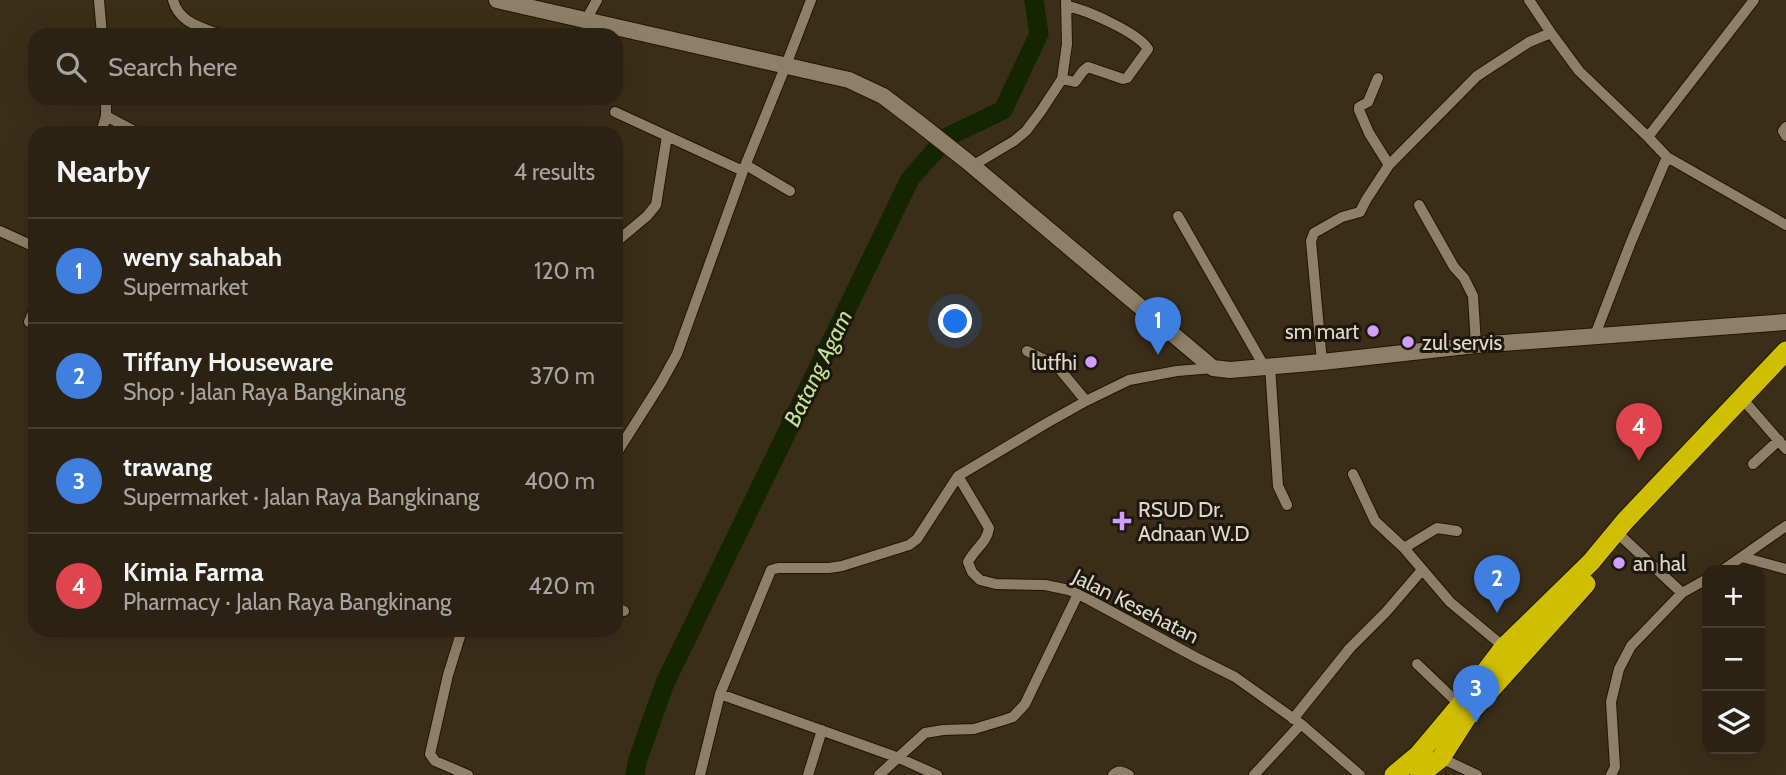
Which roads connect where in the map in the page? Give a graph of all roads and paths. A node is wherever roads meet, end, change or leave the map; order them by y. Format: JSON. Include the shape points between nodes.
{"nodes":[{"id":1,"x":99,"y":0,"type":"edge"},
{"id":2,"x":173,"y":0,"type":"edge"},
{"id":3,"x":497,"y":0,"type":"edge"},
{"id":4,"x":597,"y":0,"type":"edge"},
{"id":5,"x":811,"y":0,"type":"edge"},
{"id":6,"x":1529,"y":0,"type":"edge"},
{"id":7,"x":1752,"y":1,"type":"edge"},
{"id":8,"x":1070,"y":5,"type":"edge"},
{"id":9,"x":586,"y":20,"type":"junction"},
{"id":10,"x":101,"y":28,"type":"edge"},
{"id":11,"x":205,"y":28,"type":"edge"},
{"id":12,"x":622,"y":28,"type":"edge"},
{"id":13,"x":623,"y":28,"type":"edge"},
{"id":14,"x":1551,"y":33,"type":"junction"},
{"id":15,"x":786,"y":65,"type":"junction"},
{"id":16,"x":1378,"y":78,"type":"dead end"},
{"id":17,"x":1066,"y":80,"type":"junction"},
{"id":18,"x":106,"y":105,"type":"edge"},
{"id":19,"x":615,"y":112,"type":"dead end"},
{"id":20,"x":106,"y":116,"type":"junction"},
{"id":21,"x":103,"y":126,"type":"edge"},
{"id":22,"x":125,"y":126,"type":"edge"},
{"id":23,"x":1786,"y":127,"type":"edge"},
{"id":24,"x":667,"y":136,"type":"junction"},
{"id":25,"x":1786,"y":136,"type":"edge"},
{"id":26,"x":1648,"y":137,"type":"junction"},
{"id":27,"x":1667,"y":157,"type":"junction"},
{"id":28,"x":970,"y":164,"type":"junction"},
{"id":29,"x":1389,"y":165,"type":"junction"},
{"id":30,"x":744,"y":168,"type":"junction"},
{"id":31,"x":790,"y":191,"type":"dead end"},
{"id":32,"x":1419,"y":205,"type":"dead end"},
{"id":33,"x":1178,"y":216,"type":"dead end"},
{"id":34,"x":1786,"y":225,"type":"edge"},
{"id":35,"x":0,"y":231,"type":"edge"},
{"id":36,"x":623,"y":236,"type":"edge"},
{"id":37,"x":28,"y":244,"type":"edge"},
{"id":38,"x":1786,"y":322,"type":"edge"},
{"id":39,"x":1595,"y":335,"type":"junction"},
{"id":40,"x":1476,"y":345,"type":"junction"},
{"id":41,"x":1027,"y":351,"type":"dead end"},
{"id":42,"x":1786,"y":351,"type":"edge"},
{"id":43,"x":1322,"y":362,"type":"junction"},
{"id":44,"x":1786,"y":363,"type":"edge"},
{"id":45,"x":1267,"y":366,"type":"junction"},
{"id":46,"x":1213,"y":368,"type":"junction"},
{"id":47,"x":1086,"y":401,"type":"junction"},
{"id":48,"x":1746,"y":403,"type":"junction"},
{"id":49,"x":623,"y":443,"type":"edge"},
{"id":50,"x":1783,"y":444,"type":"edge"},
{"id":51,"x":1753,"y":464,"type":"dead end"},
{"id":52,"x":1353,"y":474,"type":"dead end"},
{"id":53,"x":958,"y":476,"type":"junction"},
{"id":54,"x":1287,"y":505,"type":"dead end"},
{"id":55,"x":1786,"y":526,"type":"edge"},
{"id":56,"x":1457,"y":530,"type":"dead end"},
{"id":57,"x":1624,"y":539,"type":"junction"},
{"id":58,"x":1404,"y":548,"type":"junction"},
{"id":59,"x":1742,"y":557,"type":"junction"},
{"id":60,"x":1730,"y":565,"type":"edge"},
{"id":61,"x":1595,"y":566,"type":"junction"},
{"id":62,"x":1422,"y":569,"type":"junction"},
{"id":63,"x":1786,"y":569,"type":"edge"},
{"id":64,"x":1702,"y":582,"type":"edge"},
{"id":65,"x":1682,"y":593,"type":"junction"},
{"id":66,"x":1078,"y":594,"type":"junction"},
{"id":67,"x":460,"y":637,"type":"edge"},
{"id":68,"x":1504,"y":647,"type":"junction"},
{"id":69,"x":1418,"y":664,"type":"dead end"},
{"id":70,"x":720,"y":694,"type":"junction"},
{"id":71,"x":1464,"y":710,"type":"junction"},
{"id":72,"x":1297,"y":721,"type":"junction"},
{"id":73,"x":822,"y":730,"type":"junction"},
{"id":74,"x":899,"y":758,"type":"junction"},
{"id":75,"x":1440,"y":758,"type":"junction"},
{"id":76,"x":468,"y":775,"type":"edge"},
{"id":77,"x":700,"y":775,"type":"edge"},
{"id":78,"x":808,"y":775,"type":"edge"},
{"id":79,"x":879,"y":775,"type":"edge"},
{"id":80,"x":937,"y":775,"type":"edge"},
{"id":81,"x":1113,"y":775,"type":"edge"},
{"id":82,"x":1129,"y":775,"type":"edge"},
{"id":83,"x":1254,"y":775,"type":"edge"},
{"id":84,"x":1360,"y":775,"type":"edge"},
{"id":85,"x":1394,"y":775,"type":"edge"},
{"id":86,"x":1420,"y":775,"type":"edge"},
{"id":87,"x":1478,"y":775,"type":"edge"},
{"id":88,"x":1611,"y":775,"type":"edge"}],
"edges":[{"from":1,"to":10,"type":"street"},
{"from":2,"to":11,"type":"street","via":[[184,19]]},
{"from":3,"to":9,"type":"street"},
{"from":4,"to":9,"type":"street"},
{"from":5,"to":15,"type":"street"},
{"from":6,"to":14,"type":"street"},
{"from":7,"to":26,"type":"street"},
{"from":8,"to":17,"type":"street"},
{"from":8,"to":17,"type":"street","via":[[1121,28],[1148,49],[1127,78],[1088,67],[1077,81]]},
{"from":9,"to":12,"type":"street"},
{"from":13,"to":15,"type":"street"},
{"from":14,"to":26,"type":"street","via":[[1585,78]]},
{"from":14,"to":29,"type":"street","via":[[1477,76]]},
{"from":15,"to":28,"type":"street","via":[[849,80],[883,96]]},
{"from":15,"to":30,"type":"street"},
{"from":16,"to":29,"type":"street","via":[[1368,102],[1359,110]]},
{"from":17,"to":28,"type":"street","via":[[1026,131]]},
{"from":18,"to":20,"type":"street"},
{"from":19,"to":24,"type":"street"},
{"from":20,"to":21,"type":"street"},
{"from":20,"to":22,"type":"street"},
{"from":23,"to":25,"type":"street"},
{"from":24,"to":30,"type":"street"},
{"from":24,"to":36,"type":"street","via":[[656,205]]},
{"from":26,"to":27,"type":"street"},
{"from":27,"to":34,"type":"street"},
{"from":27,"to":39,"type":"street"},
{"from":28,"to":46,"type":"street"},
{"from":29,"to":43,"type":"street","via":[[1360,212],[1314,233],[1311,241]]},
{"from":30,"to":31,"type":"street"},
{"from":30,"to":49,"type":"street","via":[[677,354]]},
{"from":32,"to":40,"type":"street","via":[[1473,296]]},
{"from":33,"to":45,"type":"street"},
{"from":35,"to":37,"type":"street"},
{"from":38,"to":39,"type":"street"},
{"from":39,"to":40,"type":"street"},
{"from":40,"to":43,"type":"street"},
{"from":41,"to":47,"type":"street","via":[[1057,366]]},
{"from":42,"to":61,"type":"highway","via":[[1625,521]]},
{"from":43,"to":45,"type":"street"},
{"from":44,"to":48,"type":"highway"},
{"from":45,"to":46,"type":"street"},
{"from":45,"to":54,"type":"street","via":[[1278,486]]},
{"from":46,"to":47,"type":"street","via":[[1129,380]]},
{"from":47,"to":53,"type":"street"},
{"from":48,"to":50,"type":"street"},
{"from":48,"to":57,"type":"highway"},
{"from":50,"to":51,"type":"street"},
{"from":52,"to":58,"type":"street","via":[[1375,520]]},
{"from":53,"to":66,"type":"street","name":"Jalan Kesehatan","via":[[989,528],[988,537],[968,562],[980,580],[1045,585]]},
{"from":53,"to":70,"type":"street","via":[[909,545],[842,566],[772,569]]},
{"from":55,"to":59,"type":"street"},
{"from":56,"to":58,"type":"street","via":[[1437,528]]},
{"from":57,"to":61,"type":"highway"},
{"from":57,"to":65,"type":"street"},
{"from":58,"to":62,"type":"street"},
{"from":59,"to":60,"type":"street"},
{"from":59,"to":63,"type":"street"},
{"from":61,"to":68,"type":"highway"},
{"from":61,"to":71,"type":"highway"},
{"from":62,"to":68,"type":"street","via":[[1450,602]]},
{"from":62,"to":72,"type":"street","via":[[1350,648]]},
{"from":64,"to":65,"type":"street"},
{"from":65,"to":88,"type":"street","via":[[1631,646],[1619,670],[1611,702],[1615,767]]},
{"from":66,"to":72,"type":"street","name":"Jalan Kesehatan","via":[[1235,677]]},
{"from":66,"to":74,"type":"street","via":[[1019,711],[974,729],[925,733]]},
{"from":67,"to":76,"type":"street","via":[[430,754],[435,761]]},
{"from":68,"to":71,"type":"highway"},
{"from":69,"to":71,"type":"street"},
{"from":70,"to":73,"type":"street"},
{"from":70,"to":77,"type":"street"},
{"from":71,"to":75,"type":"highway"},
{"from":71,"to":85,"type":"highway"},
{"from":72,"to":83,"type":"street"},
{"from":72,"to":84,"type":"street","name":"Jalan Kesehatan"},
{"from":73,"to":74,"type":"street"},
{"from":73,"to":78,"type":"street"},
{"from":74,"to":79,"type":"street"},
{"from":74,"to":80,"type":"street"},
{"from":75,"to":86,"type":"highway"},
{"from":75,"to":87,"type":"street"},
{"from":81,"to":82,"type":"street","via":[[1118,771]]}]}
